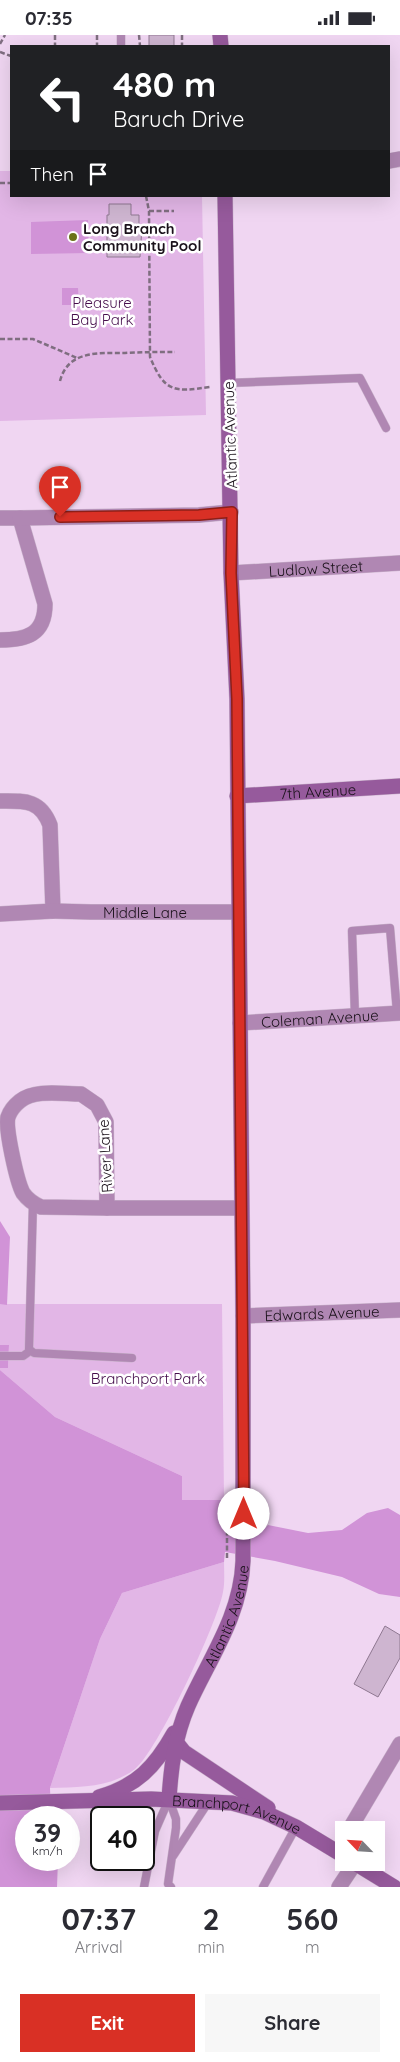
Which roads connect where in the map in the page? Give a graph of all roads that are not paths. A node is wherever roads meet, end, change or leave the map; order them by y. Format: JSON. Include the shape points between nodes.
{"nodes":[{"id":1,"x":225,"y":197,"type":"edge"},
{"id":2,"x":228,"y":383,"type":"junction"},
{"id":3,"x":386,"y":427,"type":"dead end"},
{"id":4,"x":232,"y":512,"type":"junction"},
{"id":5,"x":0,"y":518,"type":"edge"},
{"id":6,"x":20,"y":518,"type":"junction"},
{"id":7,"x":400,"y":563,"type":"edge"},
{"id":8,"x":231,"y":573,"type":"junction"},
{"id":9,"x":0,"y":640,"type":"edge"},
{"id":10,"x":400,"y":786,"type":"edge"},
{"id":11,"x":237,"y":796,"type":"junction"},
{"id":12,"x":0,"y":801,"type":"edge"},
{"id":13,"x":53,"y":911,"type":"junction"},
{"id":14,"x":238,"y":912,"type":"junction"},
{"id":15,"x":0,"y":914,"type":"edge"},
{"id":16,"x":398,"y":1013,"type":"edge"},
{"id":17,"x":355,"y":1016,"type":"junction"},
{"id":18,"x":240,"y":1023,"type":"junction"},
{"id":19,"x":32,"y":1203,"type":"junction"},
{"id":20,"x":107,"y":1208,"type":"junction"},
{"id":21,"x":242,"y":1208,"type":"junction"},
{"id":22,"x":400,"y":1310,"type":"edge"},
{"id":23,"x":243,"y":1316,"type":"junction"},
{"id":24,"x":30,"y":1351,"type":"junction"},
{"id":25,"x":0,"y":1356,"type":"edge"},
{"id":26,"x":132,"y":1358,"type":"dead end"},
{"id":27,"x":189,"y":1705,"type":"junction"},
{"id":28,"x":176,"y":1742,"type":"junction"},
{"id":29,"x":400,"y":1744,"type":"edge"},
{"id":30,"x":169,"y":1799,"type":"junction"},
{"id":31,"x":82,"y":1801,"type":"junction"},
{"id":32,"x":209,"y":1801,"type":"junction"},
{"id":33,"x":0,"y":1803,"type":"edge"},
{"id":34,"x":354,"y":1821,"type":"edge"},
{"id":35,"x":296,"y":1827,"type":"junction"},
{"id":36,"x":335,"y":1851,"type":"edge"},
{"id":37,"x":172,"y":1858,"type":"junction"},
{"id":38,"x":350,"y":1871,"type":"edge"},
{"id":39,"x":368,"y":1871,"type":"edge"},
{"id":40,"x":144,"y":1887,"type":"edge"},
{"id":41,"x":171,"y":1887,"type":"edge"},
{"id":42,"x":262,"y":1887,"type":"edge"},
{"id":43,"x":339,"y":1887,"type":"edge"},
{"id":44,"x":394,"y":1887,"type":"edge"}],
"edges":[{"from":1,"to":2,"type":"street","name":"Atlantic Avenue"},
{"from":2,"to":3,"type":"lane","via":[[360,378]]},
{"from":2,"to":4,"type":"street","name":"Atlantic Avenue"},
{"from":4,"to":6,"type":"street"},
{"from":4,"to":8,"type":"street","name":"Atlantic Avenue"},
{"from":5,"to":6,"type":"street"},
{"from":6,"to":9,"type":"street","via":[[45,604],[45,614],[31,635],[20,640]]},
{"from":7,"to":8,"type":"street","name":"Ludlow Street"},
{"from":8,"to":11,"type":"street","name":"Atlantic Avenue","via":[[237,699]]},
{"from":10,"to":11,"type":"street","name":"7th Avenue"},
{"from":11,"to":14,"type":"street","name":"Atlantic Avenue"},
{"from":12,"to":13,"type":"street","via":[[30,802],[46,816],[50,825]]},
{"from":13,"to":14,"type":"street","name":"Middle Lane"},
{"from":13,"to":15,"type":"street","name":"Middle Lane"},
{"from":14,"to":18,"type":"street","name":"Atlantic Avenue"},
{"from":16,"to":17,"type":"street","name":"Coleman Avenue"},
{"from":16,"to":17,"type":"lane","via":[[390,927],[352,931]]},
{"from":17,"to":18,"type":"street","name":"Coleman Avenue"},
{"from":18,"to":21,"type":"street","name":"Atlantic Avenue"},
{"from":19,"to":20,"type":"street","name":"River Lane","via":[[48,1208]]},
{"from":19,"to":20,"type":"street","name":"River Lane","via":[[21,1188],[7,1130],[12,1109],[20,1100],[34,1095],[81,1094],[97,1105],[106,1122]]},
{"from":19,"to":24,"type":"lane"},
{"from":20,"to":21,"type":"street","name":"River Lane"},
{"from":21,"to":23,"type":"street","name":"Atlantic Avenue"},
{"from":22,"to":23,"type":"street","name":"Edwards Avenue"},
{"from":23,"to":27,"type":"street","name":"Atlantic Avenue","via":[[243,1561],[237,1597],[224,1638]]},
{"from":24,"to":25,"type":"lane","via":[[23,1356]]},
{"from":24,"to":26,"type":"lane"},
{"from":27,"to":28,"type":"street","name":"Atlantic Avenue"},
{"from":27,"to":31,"type":"street","via":[[166,1747],[144,1775],[114,1793]]},
{"from":28,"to":30,"type":"street","name":"Atlantic Avenue"},
{"from":28,"to":35,"type":"street","via":[[184,1752]]},
{"from":29,"to":34,"type":"street"},
{"from":30,"to":31,"type":"street","name":"Branchport Avenue"},
{"from":30,"to":32,"type":"street","name":"Branchport Avenue"},
{"from":30,"to":37,"type":"lane","name":"Atlantic Avenue","via":[[176,1819]]},
{"from":30,"to":40,"type":"lane","name":"Atlantic Avenue","via":[[155,1831]]},
{"from":31,"to":33,"type":"street","name":"Branchport Avenue"},
{"from":32,"to":35,"type":"street","name":"Branchport Avenue","via":[[244,1805]]},
{"from":32,"to":37,"type":"lane"},
{"from":35,"to":36,"type":"street","name":"Branchport Avenue"},
{"from":35,"to":42,"type":"lane"},
{"from":37,"to":41,"type":"lane","name":"Atlantic Avenue","via":[[168,1884]]},
{"from":38,"to":43,"type":"street"},
{"from":39,"to":44,"type":"street"}]}
